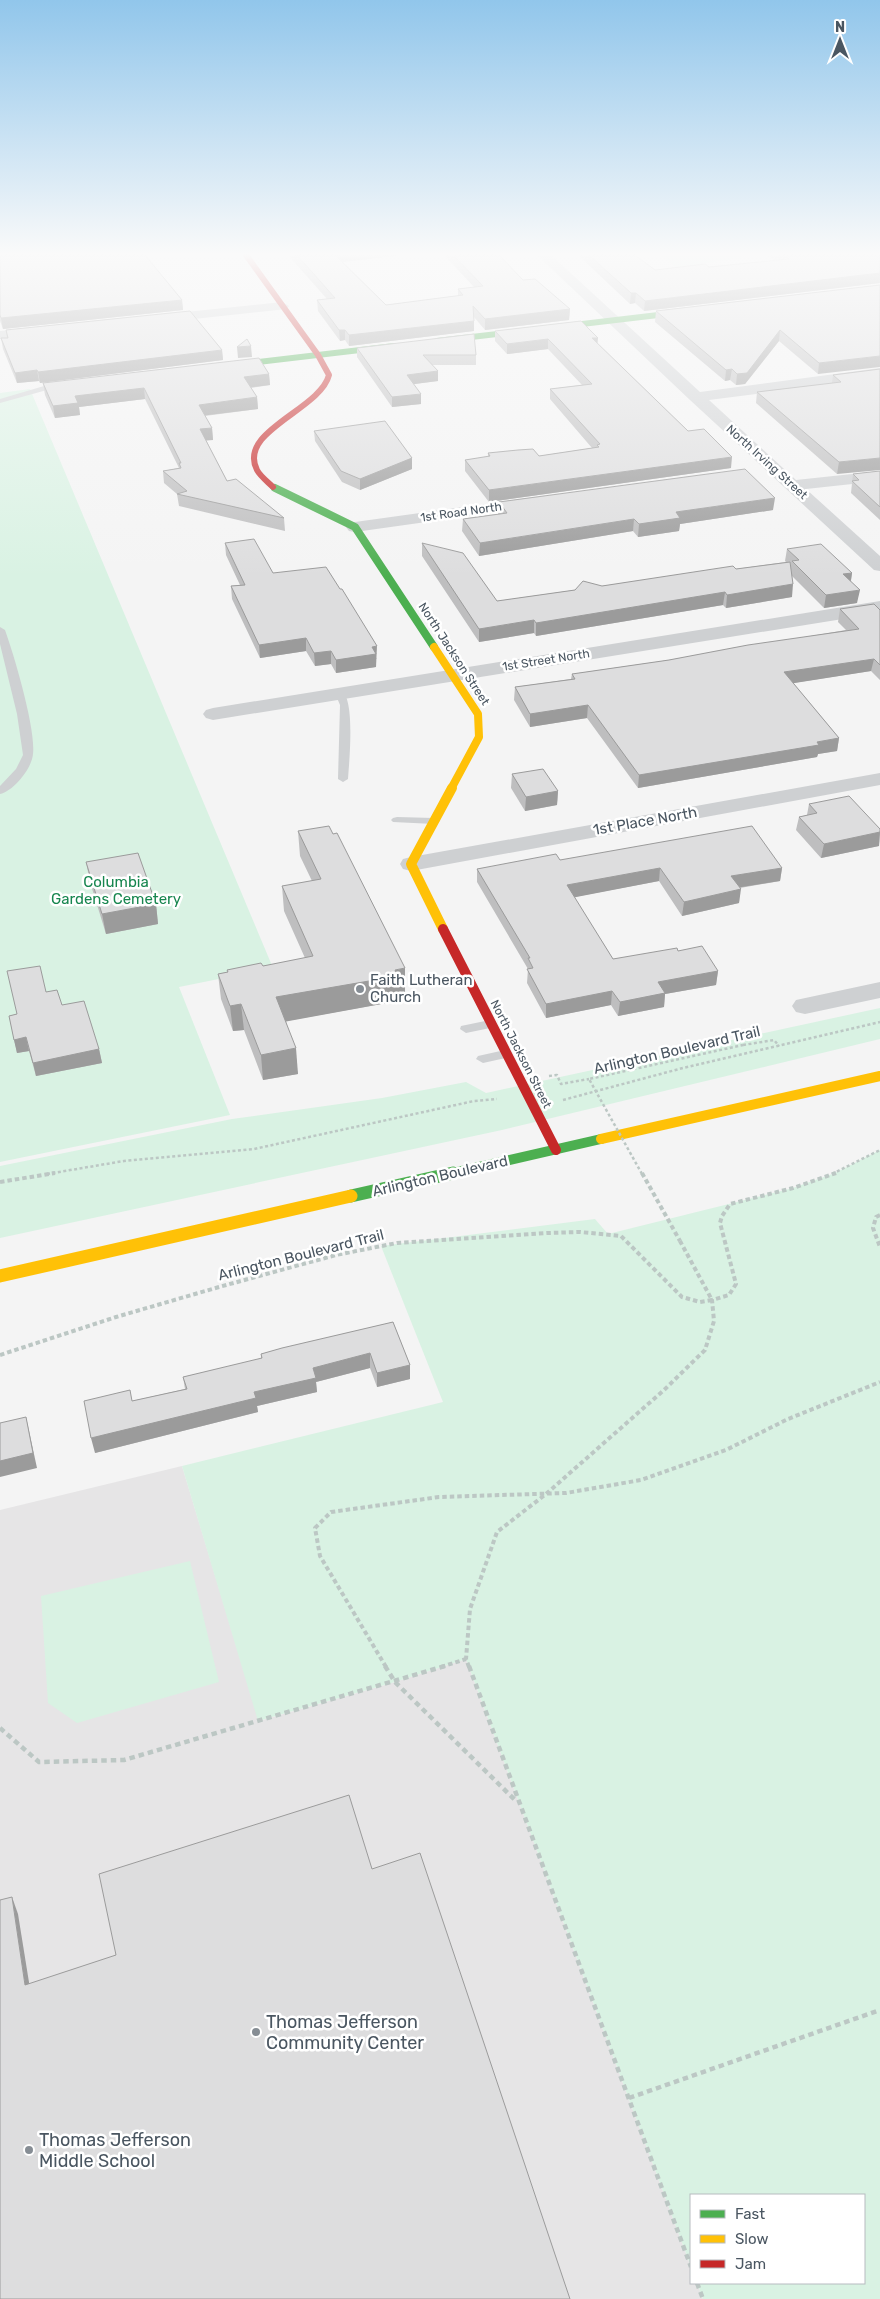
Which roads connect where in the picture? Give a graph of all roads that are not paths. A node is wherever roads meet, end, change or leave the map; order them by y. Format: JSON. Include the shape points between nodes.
{"nodes":[{"id":1,"x":259,"y":362,"type":"edge"},
{"id":2,"x":322,"y":362,"type":"edge"},
{"id":3,"x":658,"y":362,"type":"edge"},
{"id":4,"x":212,"y":368,"type":"edge"},
{"id":5,"x":880,"y":373,"type":"edge"},
{"id":6,"x":49,"y":387,"type":"edge"},
{"id":7,"x":696,"y":397,"type":"junction"},
{"id":8,"x":0,"y":401,"type":"edge"},
{"id":9,"x":775,"y":469,"type":"junction"},
{"id":10,"x":758,"y":472,"type":"dead end"},
{"id":11,"x":880,"y":476,"type":"edge"},
{"id":12,"x":793,"y":485,"type":"junction"},
{"id":13,"x":553,"y":500,"type":"edge"},
{"id":14,"x":355,"y":527,"type":"junction"},
{"id":15,"x":880,"y":566,"type":"edge"},
{"id":16,"x":880,"y":607,"type":"edge"},
{"id":17,"x":0,"y":630,"type":"edge"},
{"id":18,"x":452,"y":675,"type":"junction"},
{"id":19,"x":340,"y":693,"type":"junction"},
{"id":20,"x":213,"y":714,"type":"dead end"},
{"id":21,"x":343,"y":778,"type":"dead end"},
{"id":22,"x":880,"y":779,"type":"edge"},
{"id":23,"x":0,"y":791,"type":"edge"},
{"id":24,"x":397,"y":820,"type":"dead end"},
{"id":25,"x":434,"y":821,"type":"junction"},
{"id":26,"x":411,"y":864,"type":"junction"},
{"id":27,"x":880,"y":990,"type":"edge"},
{"id":28,"x":805,"y":1006,"type":"dead end"},
{"id":29,"x":490,"y":1024,"type":"junction"},
{"id":30,"x":466,"y":1029,"type":"dead end"},
{"id":31,"x":505,"y":1054,"type":"junction"},
{"id":32,"x":483,"y":1059,"type":"dead end"},
{"id":33,"x":880,"y":1076,"type":"edge"},
{"id":34,"x":556,"y":1150,"type":"junction"},
{"id":35,"x":0,"y":1276,"type":"edge"}],
"edges":[{"from":1,"to":4,"type":"main road"},
{"from":2,"to":14,"type":"main road","name":"North Jackson Street","via":[[329,375],[326,385],[263,436],[253,451],[254,468],[266,481],[291,498]]},
{"from":3,"to":7,"type":"street","name":"North Irving Street"},
{"from":5,"to":7,"type":"street"},
{"from":6,"to":8,"type":"lane"},
{"from":7,"to":9,"type":"street","name":"North Irving Street"},
{"from":9,"to":10,"type":"street"},
{"from":9,"to":12,"type":"street","name":"North Irving Street"},
{"from":11,"to":12,"type":"street"},
{"from":12,"to":15,"type":"street","name":"North Irving Street"},
{"from":13,"to":14,"type":"street","name":"1st Road North"},
{"from":14,"to":18,"type":"main road","name":"North Jackson Street"},
{"from":16,"to":18,"type":"street","name":"1st Street North"},
{"from":17,"to":23,"type":"lane","via":[[30,747],[22,768]]},
{"from":18,"to":19,"type":"street","name":"1st Street North"},
{"from":18,"to":25,"type":"main road","name":"North Jackson Street","via":[[478,714],[479,737]]},
{"from":19,"to":20,"type":"street","name":"1st Street North"},
{"from":19,"to":21,"type":"lane","via":[[345,705]]},
{"from":22,"to":26,"type":"street","name":"1st Place North"},
{"from":24,"to":25,"type":"lane"},
{"from":25,"to":26,"type":"main road","name":"North Jackson Street"},
{"from":26,"to":29,"type":"main road","name":"North Jackson Street"},
{"from":27,"to":28,"type":"street"},
{"from":29,"to":30,"type":"lane"},
{"from":29,"to":31,"type":"main road","name":"North Jackson Street"},
{"from":31,"to":32,"type":"lane"},
{"from":31,"to":34,"type":"main road","name":"North Jackson Street"},
{"from":33,"to":34,"type":"main road","name":"Arlington Boulevard"},
{"from":34,"to":35,"type":"main road","name":"Arlington Boulevard"}]}
